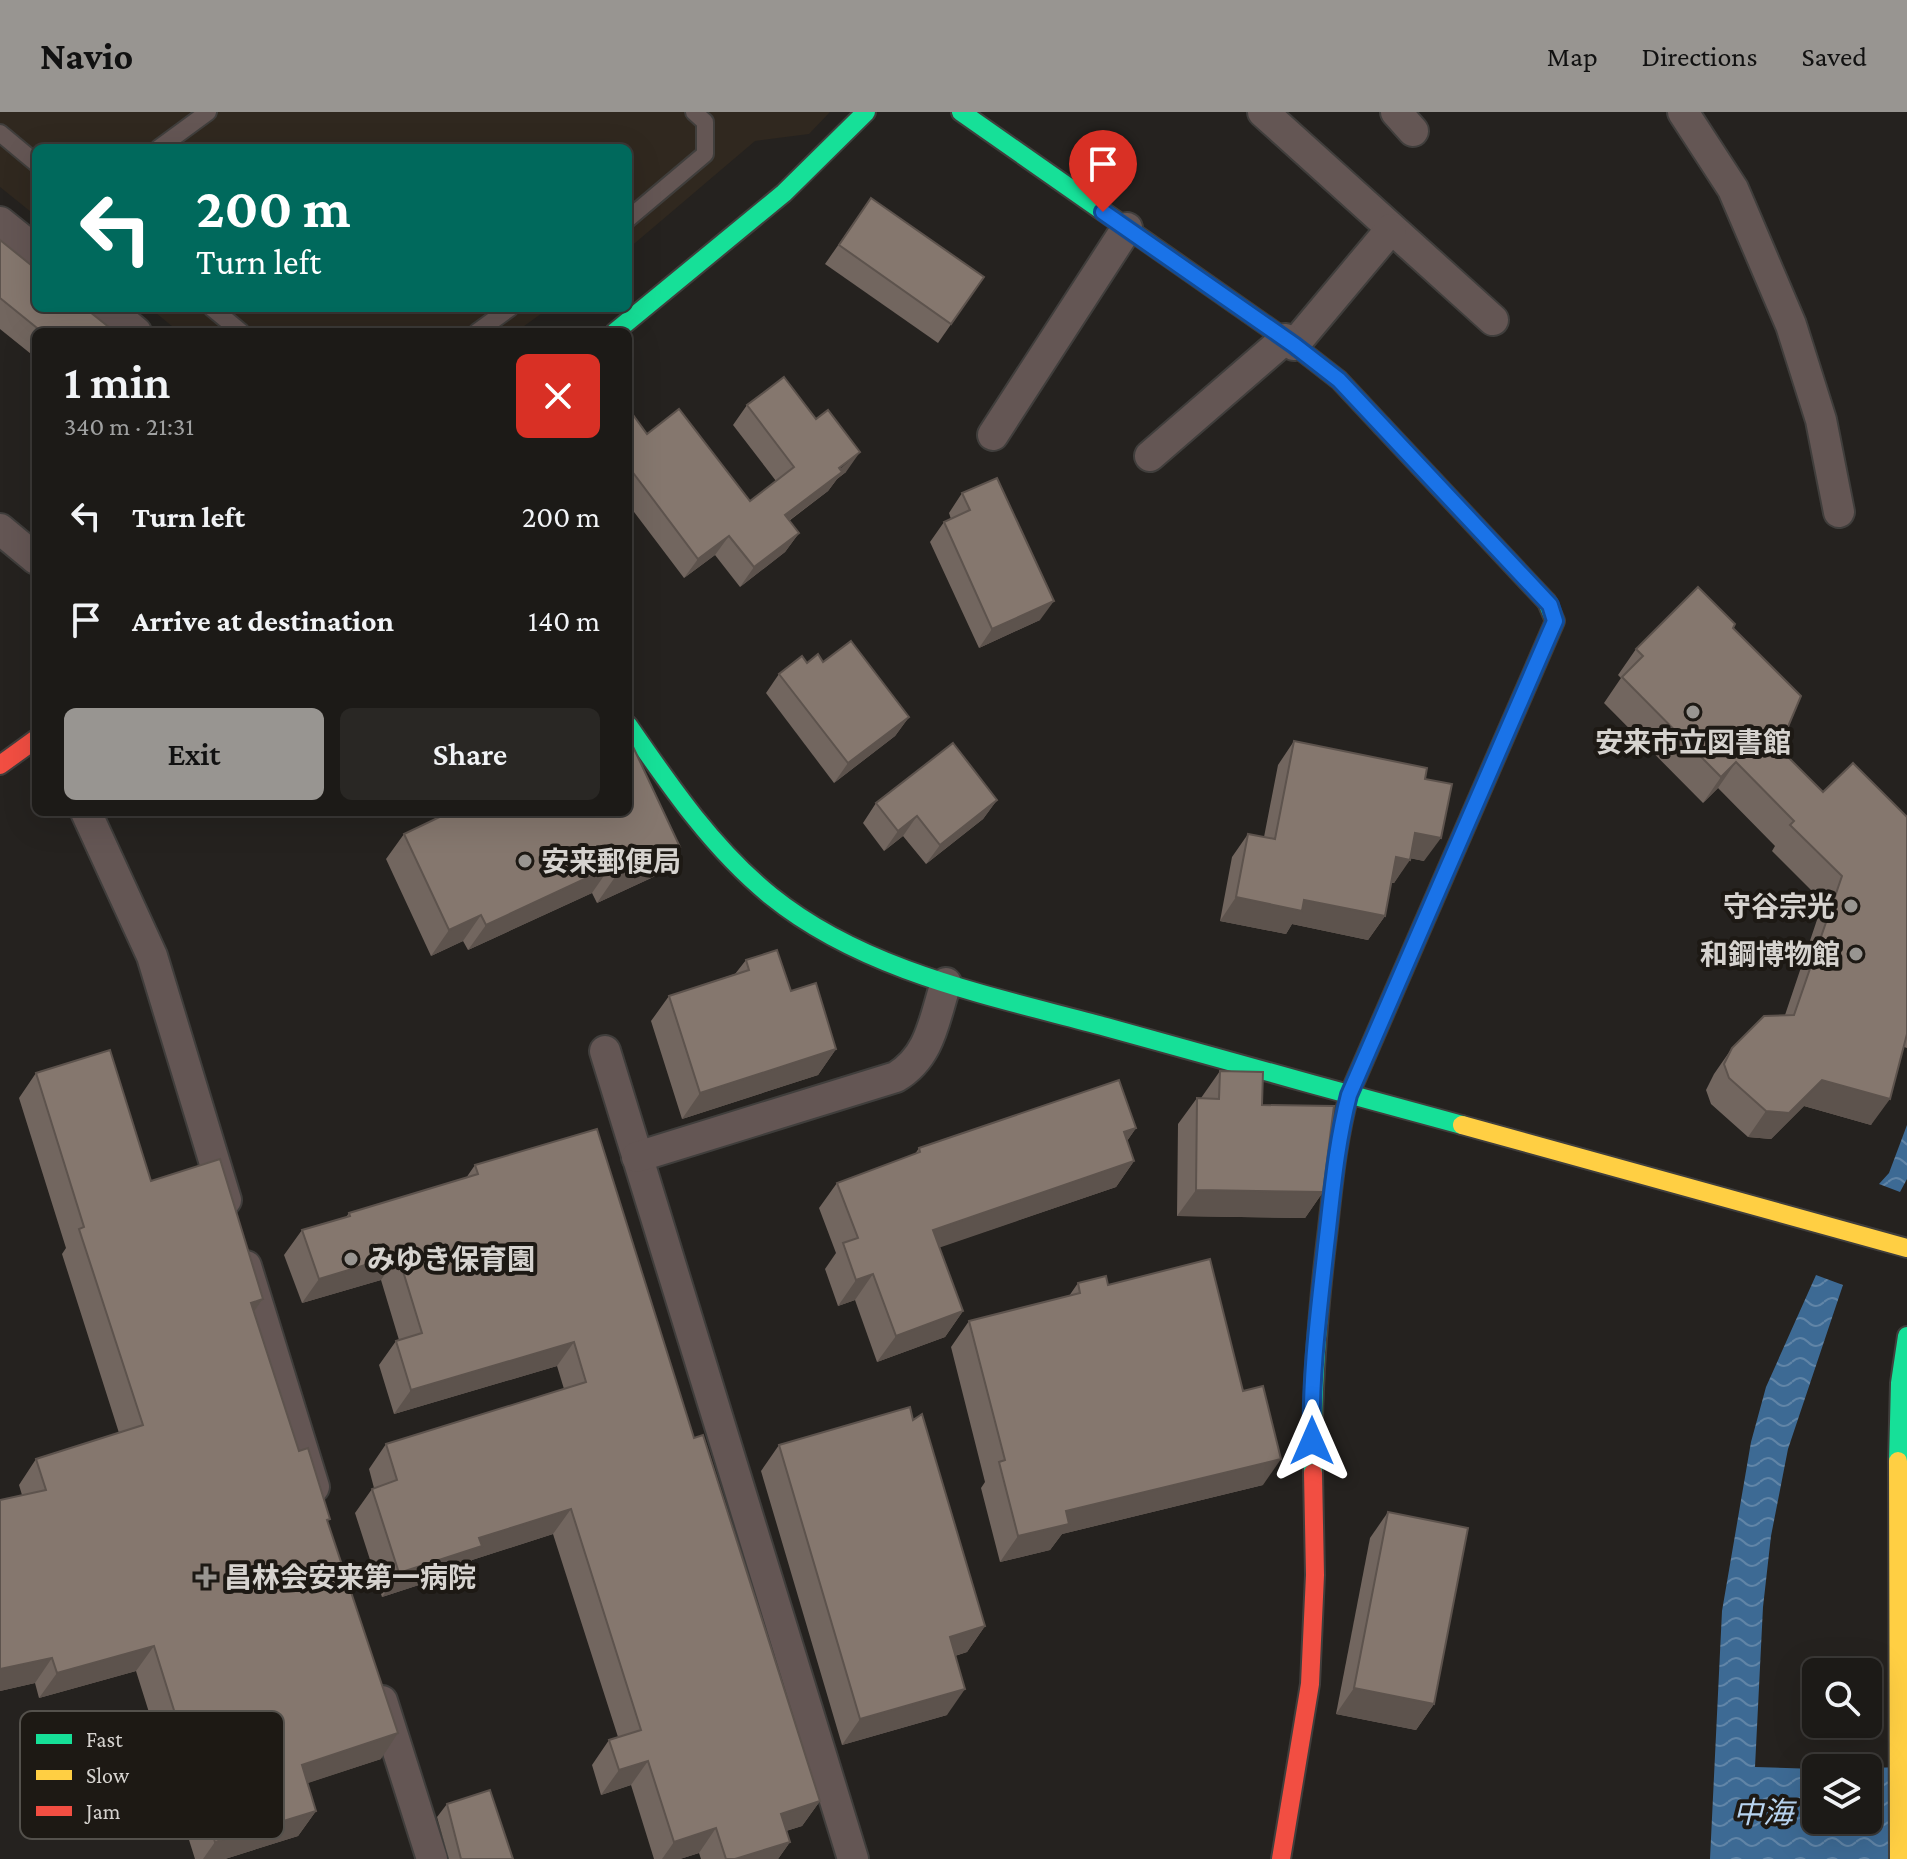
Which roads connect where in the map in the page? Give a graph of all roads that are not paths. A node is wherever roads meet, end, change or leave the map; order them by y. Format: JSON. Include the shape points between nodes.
{"nodes":[{"id":1,"x":208,"y":112,"type":"edge"},
{"id":2,"x":694,"y":112,"type":"edge"},
{"id":3,"x":866,"y":112,"type":"edge"},
{"id":4,"x":961,"y":112,"type":"edge"},
{"id":5,"x":1263,"y":112,"type":"edge"},
{"id":6,"x":1683,"y":112,"type":"edge"},
{"id":7,"x":0,"y":133,"type":"edge"},
{"id":8,"x":164,"y":144,"type":"edge"},
{"id":9,"x":32,"y":160,"type":"edge"},
{"id":10,"x":632,"y":216,"type":"edge"},
{"id":11,"x":0,"y":222,"type":"edge"},
{"id":12,"x":1127,"y":228,"type":"junction"},
{"id":13,"x":1391,"y":229,"type":"junction"},
{"id":14,"x":32,"y":248,"type":"edge"},
{"id":15,"x":112,"y":312,"type":"edge"},
{"id":16,"x":217,"y":312,"type":"edge"},
{"id":17,"x":504,"y":312,"type":"edge"},
{"id":18,"x":1493,"y":320,"type":"dead end"},
{"id":19,"x":131,"y":328,"type":"edge"},
{"id":20,"x":236,"y":328,"type":"edge"},
{"id":21,"x":482,"y":328,"type":"edge"},
{"id":22,"x":620,"y":328,"type":"edge"},
{"id":23,"x":1290,"y":342,"type":"junction"},
{"id":24,"x":993,"y":435,"type":"dead end"},
{"id":25,"x":1150,"y":456,"type":"dead end"},
{"id":26,"x":1839,"y":512,"type":"dead end"},
{"id":27,"x":0,"y":529,"type":"edge"},
{"id":28,"x":32,"y":556,"type":"edge"},
{"id":29,"x":632,"y":731,"type":"edge"},
{"id":30,"x":32,"y":742,"type":"edge"},
{"id":31,"x":0,"y":765,"type":"edge"},
{"id":32,"x":88,"y":816,"type":"edge"},
{"id":33,"x":946,"y":983,"type":"junction"},
{"id":34,"x":605,"y":1051,"type":"dead end"},
{"id":35,"x":1349,"y":1095,"type":"junction"},
{"id":36,"x":637,"y":1157,"type":"junction"},
{"id":37,"x":1907,"y":1248,"type":"edge"},
{"id":38,"x":1907,"y":1336,"type":"edge"},
{"id":39,"x":324,"y":1519,"type":"edge"},
{"id":40,"x":375,"y":1682,"type":"edge"},
{"id":41,"x":432,"y":1859,"type":"edge"},
{"id":42,"x":853,"y":1859,"type":"edge"},
{"id":43,"x":1281,"y":1859,"type":"edge"},
{"id":44,"x":1899,"y":1859,"type":"edge"}],
"edges":[{"from":1,"to":8,"type":"lane"},
{"from":2,"to":10,"type":"lane","via":[[705,122],[705,154]]},
{"from":3,"to":22,"type":"street","via":[[784,193]]},
{"from":4,"to":12,"type":"street"},
{"from":5,"to":13,"type":"street"},
{"from":6,"to":26,"type":"street","via":[[1733,189],[1791,325],[1821,420]]},
{"from":7,"to":9,"type":"lane"},
{"from":11,"to":14,"type":"street"},
{"from":12,"to":23,"type":"street"},
{"from":12,"to":24,"type":"street"},
{"from":13,"to":18,"type":"street"},
{"from":13,"to":23,"type":"street"},
{"from":15,"to":19,"type":"street"},
{"from":16,"to":20,"type":"lane"},
{"from":17,"to":21,"type":"lane"},
{"from":23,"to":25,"type":"street"},
{"from":23,"to":35,"type":"street","via":[[1339,380],[1550,605],[1555,621]]},
{"from":27,"to":28,"type":"street"},
{"from":29,"to":33,"type":"street","via":[[698,822],[795,915],[862,951]]},
{"from":30,"to":31,"type":"street"},
{"from":32,"to":39,"type":"street","via":[[152,956]]},
{"from":33,"to":35,"type":"street"},
{"from":33,"to":36,"type":"street","via":[[924,1051],[896,1077]]},
{"from":34,"to":36,"type":"street"},
{"from":35,"to":37,"type":"street"},
{"from":35,"to":43,"type":"street","via":[[1329,1217],[1311,1411],[1315,1575],[1310,1684]]},
{"from":36,"to":42,"type":"street"},
{"from":38,"to":44,"type":"street","via":[[1898,1439]]},
{"from":40,"to":41,"type":"street"}]}
